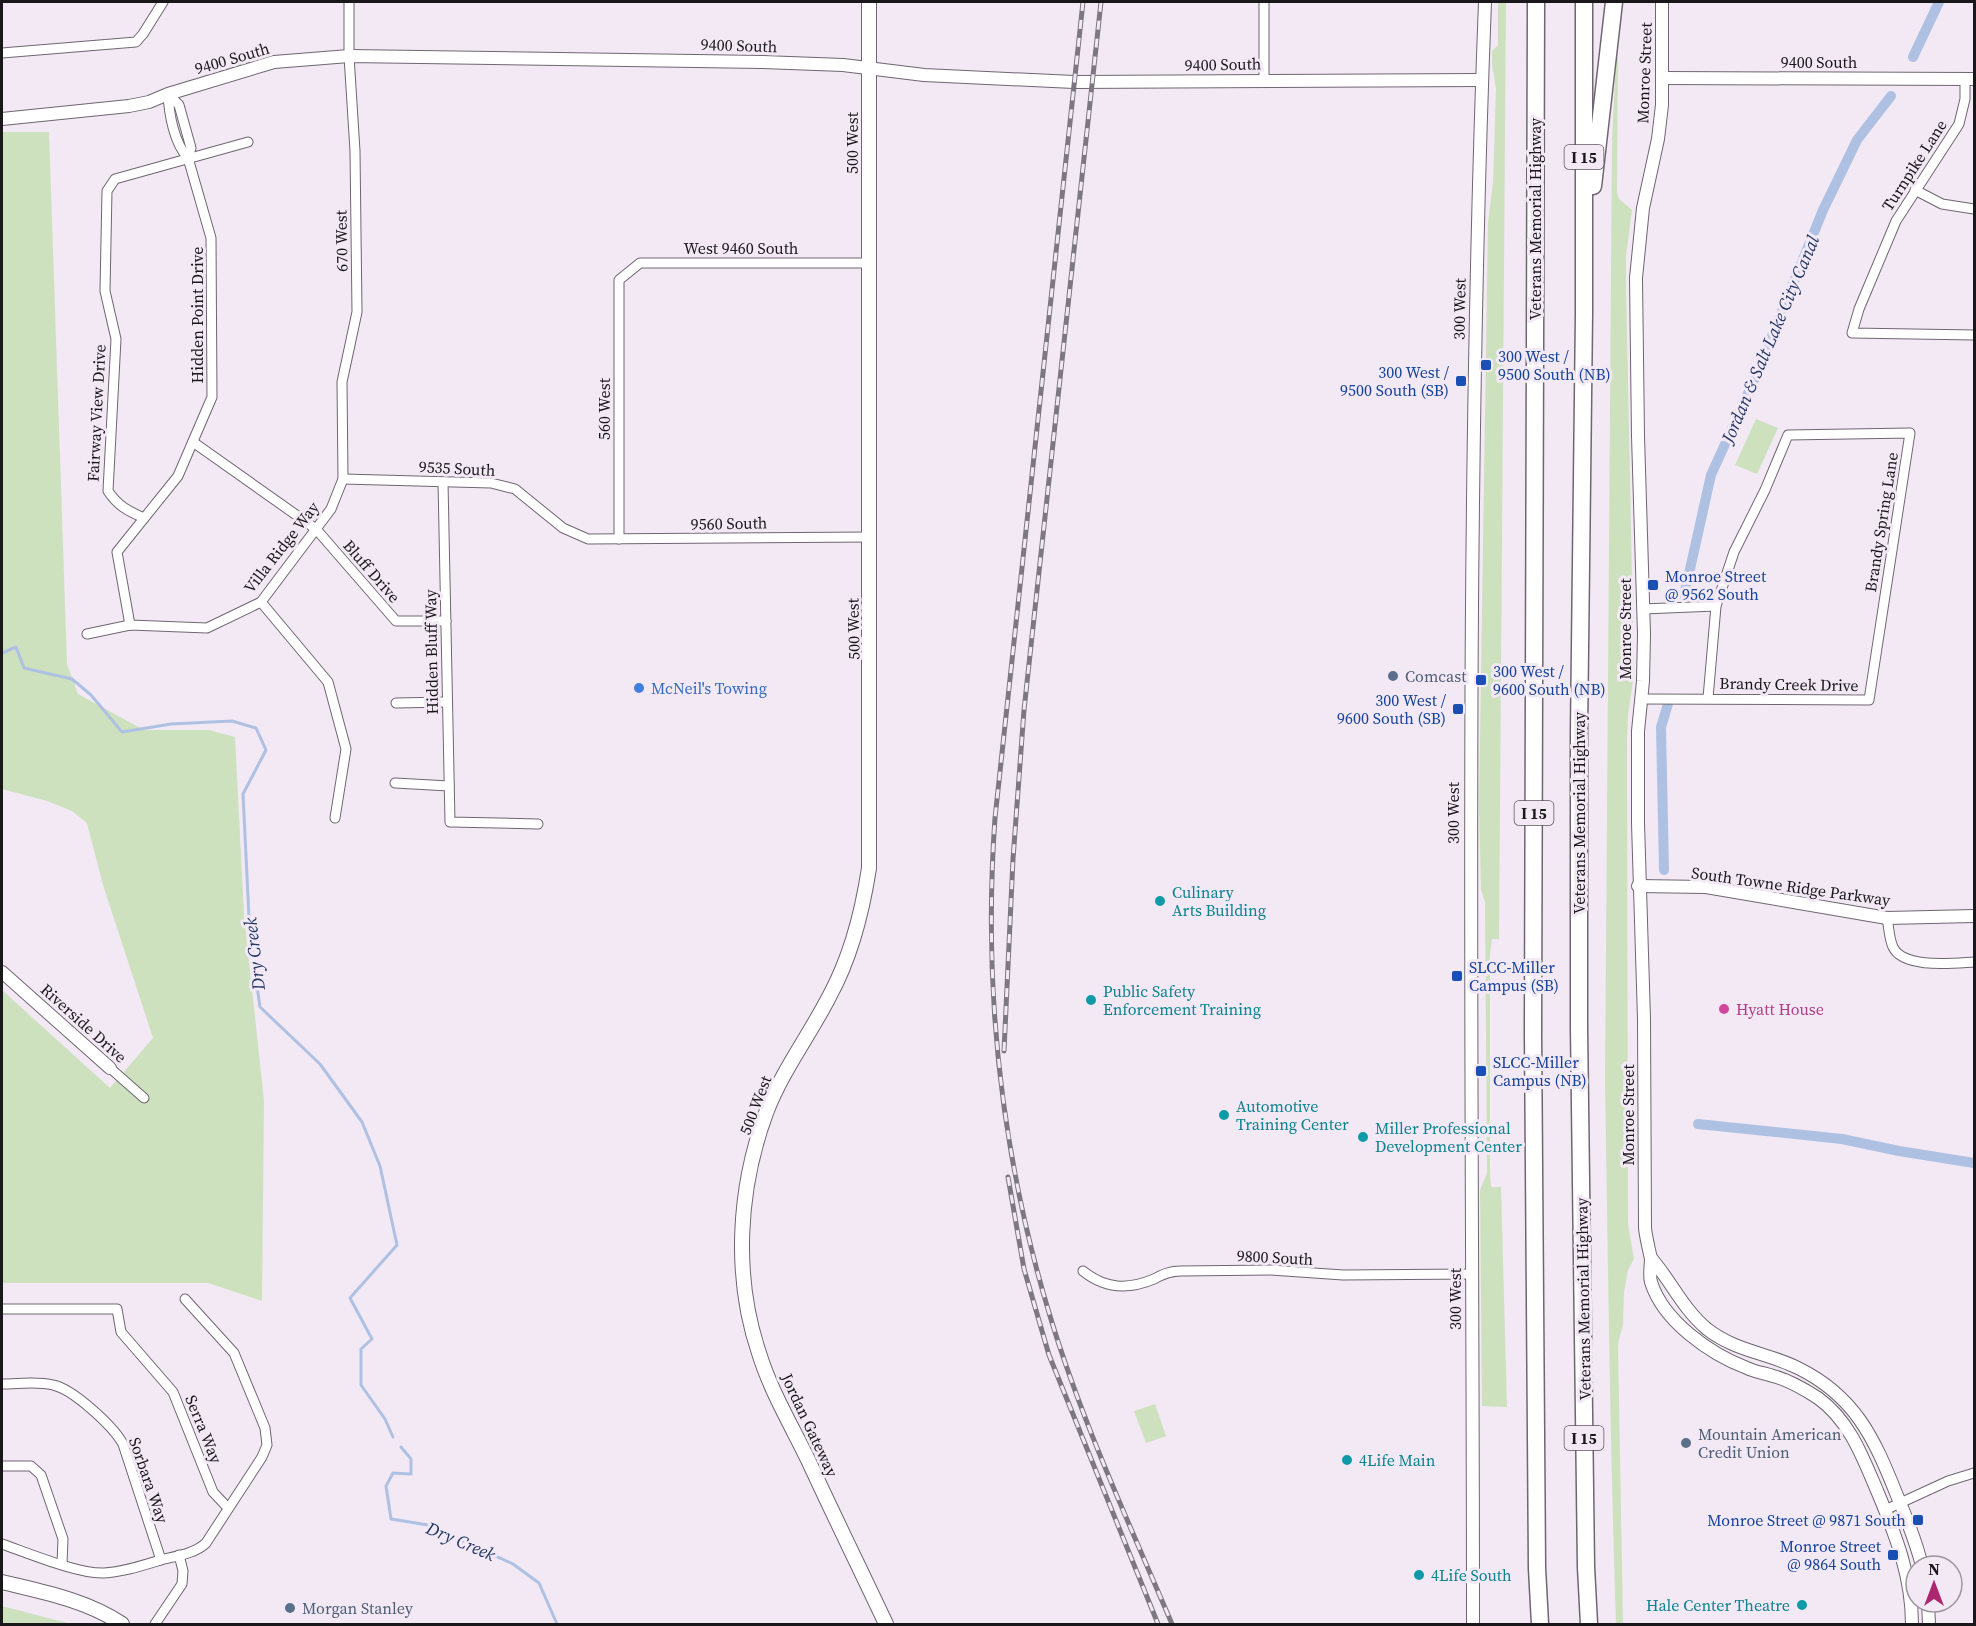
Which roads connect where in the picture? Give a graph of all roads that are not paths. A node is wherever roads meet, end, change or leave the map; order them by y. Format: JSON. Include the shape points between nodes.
{"nodes":[{"id":1,"x":163,"y":2,"type":"edge"},
{"id":2,"x":350,"y":2,"type":"edge"},
{"id":3,"x":869,"y":2,"type":"edge"},
{"id":4,"x":1264,"y":2,"type":"edge"},
{"id":5,"x":1485,"y":2,"type":"edge"},
{"id":6,"x":1536,"y":2,"type":"edge"},
{"id":7,"x":1584,"y":2,"type":"edge"},
{"id":8,"x":1614,"y":2,"type":"edge"},
{"id":9,"x":1662,"y":2,"type":"edge"},
{"id":10,"x":2,"y":53,"type":"edge"},
{"id":11,"x":349,"y":56,"type":"junction"},
{"id":12,"x":869,"y":69,"type":"junction"},
{"id":13,"x":1662,"y":78,"type":"junction"},
{"id":14,"x":1970,"y":79,"type":"edge"},
{"id":15,"x":1482,"y":80,"type":"junction"},
{"id":16,"x":1264,"y":81,"type":"junction"},
{"id":17,"x":168,"y":94,"type":"junction"},
{"id":18,"x":2,"y":119,"type":"edge"},
{"id":19,"x":248,"y":142,"type":"dead end"},
{"id":20,"x":188,"y":158,"type":"junction"},
{"id":21,"x":1916,"y":190,"type":"junction"},
{"id":22,"x":1974,"y":209,"type":"edge"},
{"id":23,"x":868,"y":263,"type":"junction"},
{"id":24,"x":619,"y":280,"type":"joint"},
{"id":25,"x":1584,"y":313,"type":"junction"},
{"id":26,"x":1974,"y":335,"type":"edge"},
{"id":27,"x":1788,"y":435,"type":"joint"},
{"id":28,"x":193,"y":442,"type":"junction"},
{"id":29,"x":343,"y":480,"type":"junction"},
{"id":30,"x":443,"y":482,"type":"junction"},
{"id":31,"x":144,"y":518,"type":"junction"},
{"id":32,"x":316,"y":529,"type":"junction"},
{"id":33,"x":869,"y":537,"type":"junction"},
{"id":34,"x":588,"y":539,"type":"joint"},
{"id":35,"x":619,"y":539,"type":"junction"},
{"id":36,"x":261,"y":602,"type":"junction"},
{"id":37,"x":1716,"y":606,"type":"junction"},
{"id":38,"x":1643,"y":609,"type":"junction"},
{"id":39,"x":446,"y":621,"type":"junction"},
{"id":40,"x":130,"y":625,"type":"junction"},
{"id":41,"x":87,"y":634,"type":"dead end"},
{"id":42,"x":1708,"y":698,"type":"junction"},
{"id":43,"x":1641,"y":699,"type":"junction"},
{"id":44,"x":1869,"y":700,"type":"joint"},
{"id":45,"x":447,"y":702,"type":"junction"},
{"id":46,"x":396,"y":703,"type":"dead end"},
{"id":47,"x":394,"y":783,"type":"dead end"},
{"id":48,"x":449,"y":786,"type":"junction"},
{"id":49,"x":335,"y":818,"type":"dead end"},
{"id":50,"x":538,"y":824,"type":"dead end"},
{"id":51,"x":1638,"y":886,"type":"junction"},
{"id":52,"x":1974,"y":916,"type":"edge"},
{"id":53,"x":1887,"y":918,"type":"junction"},
{"id":54,"x":1974,"y":962,"type":"edge"},
{"id":55,"x":2,"y":972,"type":"edge"},
{"id":56,"x":110,"y":1068,"type":"joint"},
{"id":57,"x":144,"y":1098,"type":"dead end"},
{"id":58,"x":742,"y":1230,"type":"joint"},
{"id":59,"x":1651,"y":1258,"type":"junction"},
{"id":60,"x":1083,"y":1271,"type":"dead end"},
{"id":61,"x":1472,"y":1274,"type":"junction"},
{"id":62,"x":185,"y":1299,"type":"dead end"},
{"id":63,"x":2,"y":1309,"type":"edge"},
{"id":64,"x":2,"y":1384,"type":"edge"},
{"id":65,"x":2,"y":1466,"type":"edge"},
{"id":66,"x":1974,"y":1473,"type":"edge"},
{"id":67,"x":1900,"y":1503,"type":"junction"},
{"id":68,"x":228,"y":1508,"type":"junction"},
{"id":69,"x":1885,"y":1510,"type":"junction"},
{"id":70,"x":2,"y":1544,"type":"edge"},
{"id":71,"x":1919,"y":1554,"type":"edge"},
{"id":72,"x":179,"y":1555,"type":"junction"},
{"id":73,"x":161,"y":1560,"type":"junction"},
{"id":74,"x":62,"y":1564,"type":"junction"},
{"id":75,"x":2,"y":1582,"type":"edge"},
{"id":76,"x":122,"y":1624,"type":"edge"},
{"id":77,"x":155,"y":1624,"type":"edge"},
{"id":78,"x":885,"y":1624,"type":"edge"},
{"id":79,"x":1473,"y":1624,"type":"edge"},
{"id":80,"x":1540,"y":1624,"type":"edge"},
{"id":81,"x":1589,"y":1624,"type":"edge"},
{"id":82,"x":1912,"y":1624,"type":"edge"}],
"edges":[{"from":1,"to":10,"type":"street","via":[[136,42]]},
{"from":2,"to":11,"type":"street","name":"670 West"},
{"from":3,"to":12,"type":"main road","name":"500 West"},
{"from":4,"to":16,"type":"street"},
{"from":5,"to":15,"type":"street","name":"300 West"},
{"from":6,"to":80,"type":"highway","name":"Veterans Memorial Highway","number":"I 15","via":[[1533,1033],[1536,1556]]},
{"from":7,"to":25,"type":"highway","name":"Veterans Memorial Highway","number":"I 15"},
{"from":8,"to":25,"type":"highway","via":[[1592,195]]},
{"from":9,"to":13,"type":"street","name":"Monroe Street"},
{"from":11,"to":12,"type":"street","name":"9400 South","via":[[701,60]]},
{"from":11,"to":17,"type":"street","name":"9400 South","via":[[274,62]]},
{"from":11,"to":29,"type":"street","name":"670 West","via":[[355,151],[357,312],[342,382]]},
{"from":12,"to":16,"type":"street","name":"9400 South","via":[[1074,82]]},
{"from":12,"to":23,"type":"main road","name":"500 West"},
{"from":13,"to":14,"type":"street","name":"9400 South"},
{"from":13,"to":38,"type":"street","name":"Monroe Street","via":[[1658,139],[1643,208],[1637,267]]},
{"from":14,"to":21,"type":"street","name":"Turnpike Lane","via":[[1959,123]]},
{"from":15,"to":16,"type":"street","name":"9400 South"},
{"from":15,"to":61,"type":"street","name":"300 West","via":[[1469,822]]},
{"from":17,"to":18,"type":"street","name":"9400 South","via":[[129,106]]},
{"from":17,"to":20,"type":"street","name":"Hidden Point Drive","via":[[181,150]]},
{"from":19,"to":20,"type":"street","name":"Fairway View Drive"},
{"from":20,"to":28,"type":"street","name":"Hidden Point Drive","via":[[211,238],[212,398]]},
{"from":20,"to":31,"type":"street","name":"Fairway View Drive","via":[[115,179],[107,191],[105,291],[116,339],[108,491],[124,510]]},
{"from":21,"to":22,"type":"street","via":[[1942,204]]},
{"from":21,"to":26,"type":"street","name":"Turnpike Lane","via":[[1896,221],[1852,333]]},
{"from":23,"to":24,"type":"street","name":"West 9460 South","via":[[640,263]]},
{"from":23,"to":33,"type":"main road","name":"500 West"},
{"from":24,"to":35,"type":"street","name":"560 West"},
{"from":25,"to":81,"type":"highway","name":"Veterans Memorial Highway","number":"I 15","via":[[1579,1027]]},
{"from":27,"to":37,"type":"street","name":"Brandy Creek Drive","via":[[1734,552]]},
{"from":27,"to":44,"type":"street","name":"Brandy Spring Lane","via":[[1910,433]]},
{"from":28,"to":31,"type":"street","name":"Hidden Point Drive","via":[[178,476]]},
{"from":28,"to":32,"type":"street","name":"Bluff Drive"},
{"from":29,"to":30,"type":"street","name":"9535 South"},
{"from":29,"to":32,"type":"street","name":"Villa Ridge Way","via":[[331,509]]},
{"from":30,"to":34,"type":"street","name":"9535 South","via":[[492,483],[515,489],[563,528]]},
{"from":30,"to":39,"type":"street","name":"Hidden Bluff Way"},
{"from":31,"to":40,"type":"street","name":"Hidden Point Drive","via":[[117,552]]},
{"from":32,"to":36,"type":"street","name":"Villa Ridge Way"},
{"from":32,"to":39,"type":"street","name":"Bluff Drive","via":[[396,621]]},
{"from":33,"to":35,"type":"street","name":"9560 South"},
{"from":33,"to":58,"type":"main road","name":"500 West","via":[[870,847],[864,902],[843,970],[793,1056],[766,1113],[749,1176]]},
{"from":34,"to":35,"type":"street","name":"9560 South"},
{"from":36,"to":40,"type":"street","name":"Villa Ridge Way","via":[[207,628]]},
{"from":36,"to":49,"type":"street","via":[[328,682],[346,749]]},
{"from":37,"to":38,"type":"street"},
{"from":37,"to":42,"type":"street","name":"Brandy Creek Drive"},
{"from":38,"to":43,"type":"street","name":"Monroe Street"},
{"from":39,"to":45,"type":"street","name":"Hidden Bluff Way"},
{"from":40,"to":41,"type":"street","name":"Villa Ridge Way"},
{"from":42,"to":43,"type":"street","name":"Brandy Creek Drive"},
{"from":42,"to":44,"type":"street","name":"Brandy Creek Drive"},
{"from":43,"to":51,"type":"street","name":"Monroe Street"},
{"from":45,"to":46,"type":"street"},
{"from":45,"to":48,"type":"street","name":"Hidden Bluff Way"},
{"from":47,"to":48,"type":"street"},
{"from":48,"to":50,"type":"street","name":"Hidden Bluff Way","via":[[450,822]]},
{"from":51,"to":53,"type":"street","name":"South Towne Ridge Parkway","via":[[1706,887]]},
{"from":51,"to":59,"type":"street","name":"Monroe Street","via":[[1644,1019],[1645,1228]]},
{"from":52,"to":53,"type":"street","name":"South Towne Ridge Parkway"},
{"from":53,"to":54,"type":"street","via":[[1893,947],[1906,960]]},
{"from":55,"to":56,"type":"street","name":"Riverside Drive"},
{"from":56,"to":57,"type":"street","name":"Riverside Drive"},
{"from":58,"to":78,"type":"main road","name":"Jordan Gateway","via":[[746,1301],[759,1355]]},
{"from":59,"to":67,"type":"street","name":"Monroe Street","via":[[1683,1304],[1709,1330],[1741,1349],[1796,1367],[1839,1395],[1870,1435]]},
{"from":59,"to":69,"type":"street","name":"Monroe Street","via":[[1651,1281],[1660,1299],[1700,1344],[1748,1369],[1799,1386],[1837,1416],[1861,1452]]},
{"from":60,"to":61,"type":"street","name":"9800 South","via":[[1108,1286],[1136,1284],[1181,1270]]},
{"from":61,"to":79,"type":"street","name":"300 West"},
{"from":62,"to":68,"type":"street","via":[[234,1353],[266,1433],[262,1457]]},
{"from":63,"to":68,"type":"street","name":"Serra Way","via":[[117,1309],[124,1337],[173,1392],[213,1492]]},
{"from":64,"to":73,"type":"street","name":"Sorbara Way","via":[[59,1387],[114,1430],[123,1444]]},
{"from":65,"to":74,"type":"street","via":[[31,1466],[41,1475],[63,1539]]},
{"from":66,"to":67,"type":"street"},
{"from":67,"to":69,"type":"street"},
{"from":67,"to":71,"type":"street","name":"Monroe Street"},
{"from":68,"to":72,"type":"street","via":[[204,1545]]},
{"from":69,"to":82,"type":"street","name":"Monroe Street","via":[[1906,1570]]},
{"from":70,"to":74,"type":"street"},
{"from":72,"to":73,"type":"street"},
{"from":72,"to":77,"type":"street","via":[[182,1584]]},
{"from":73,"to":74,"type":"street","via":[[103,1573]]},
{"from":75,"to":76,"type":"main road","via":[[80,1604]]}]}
